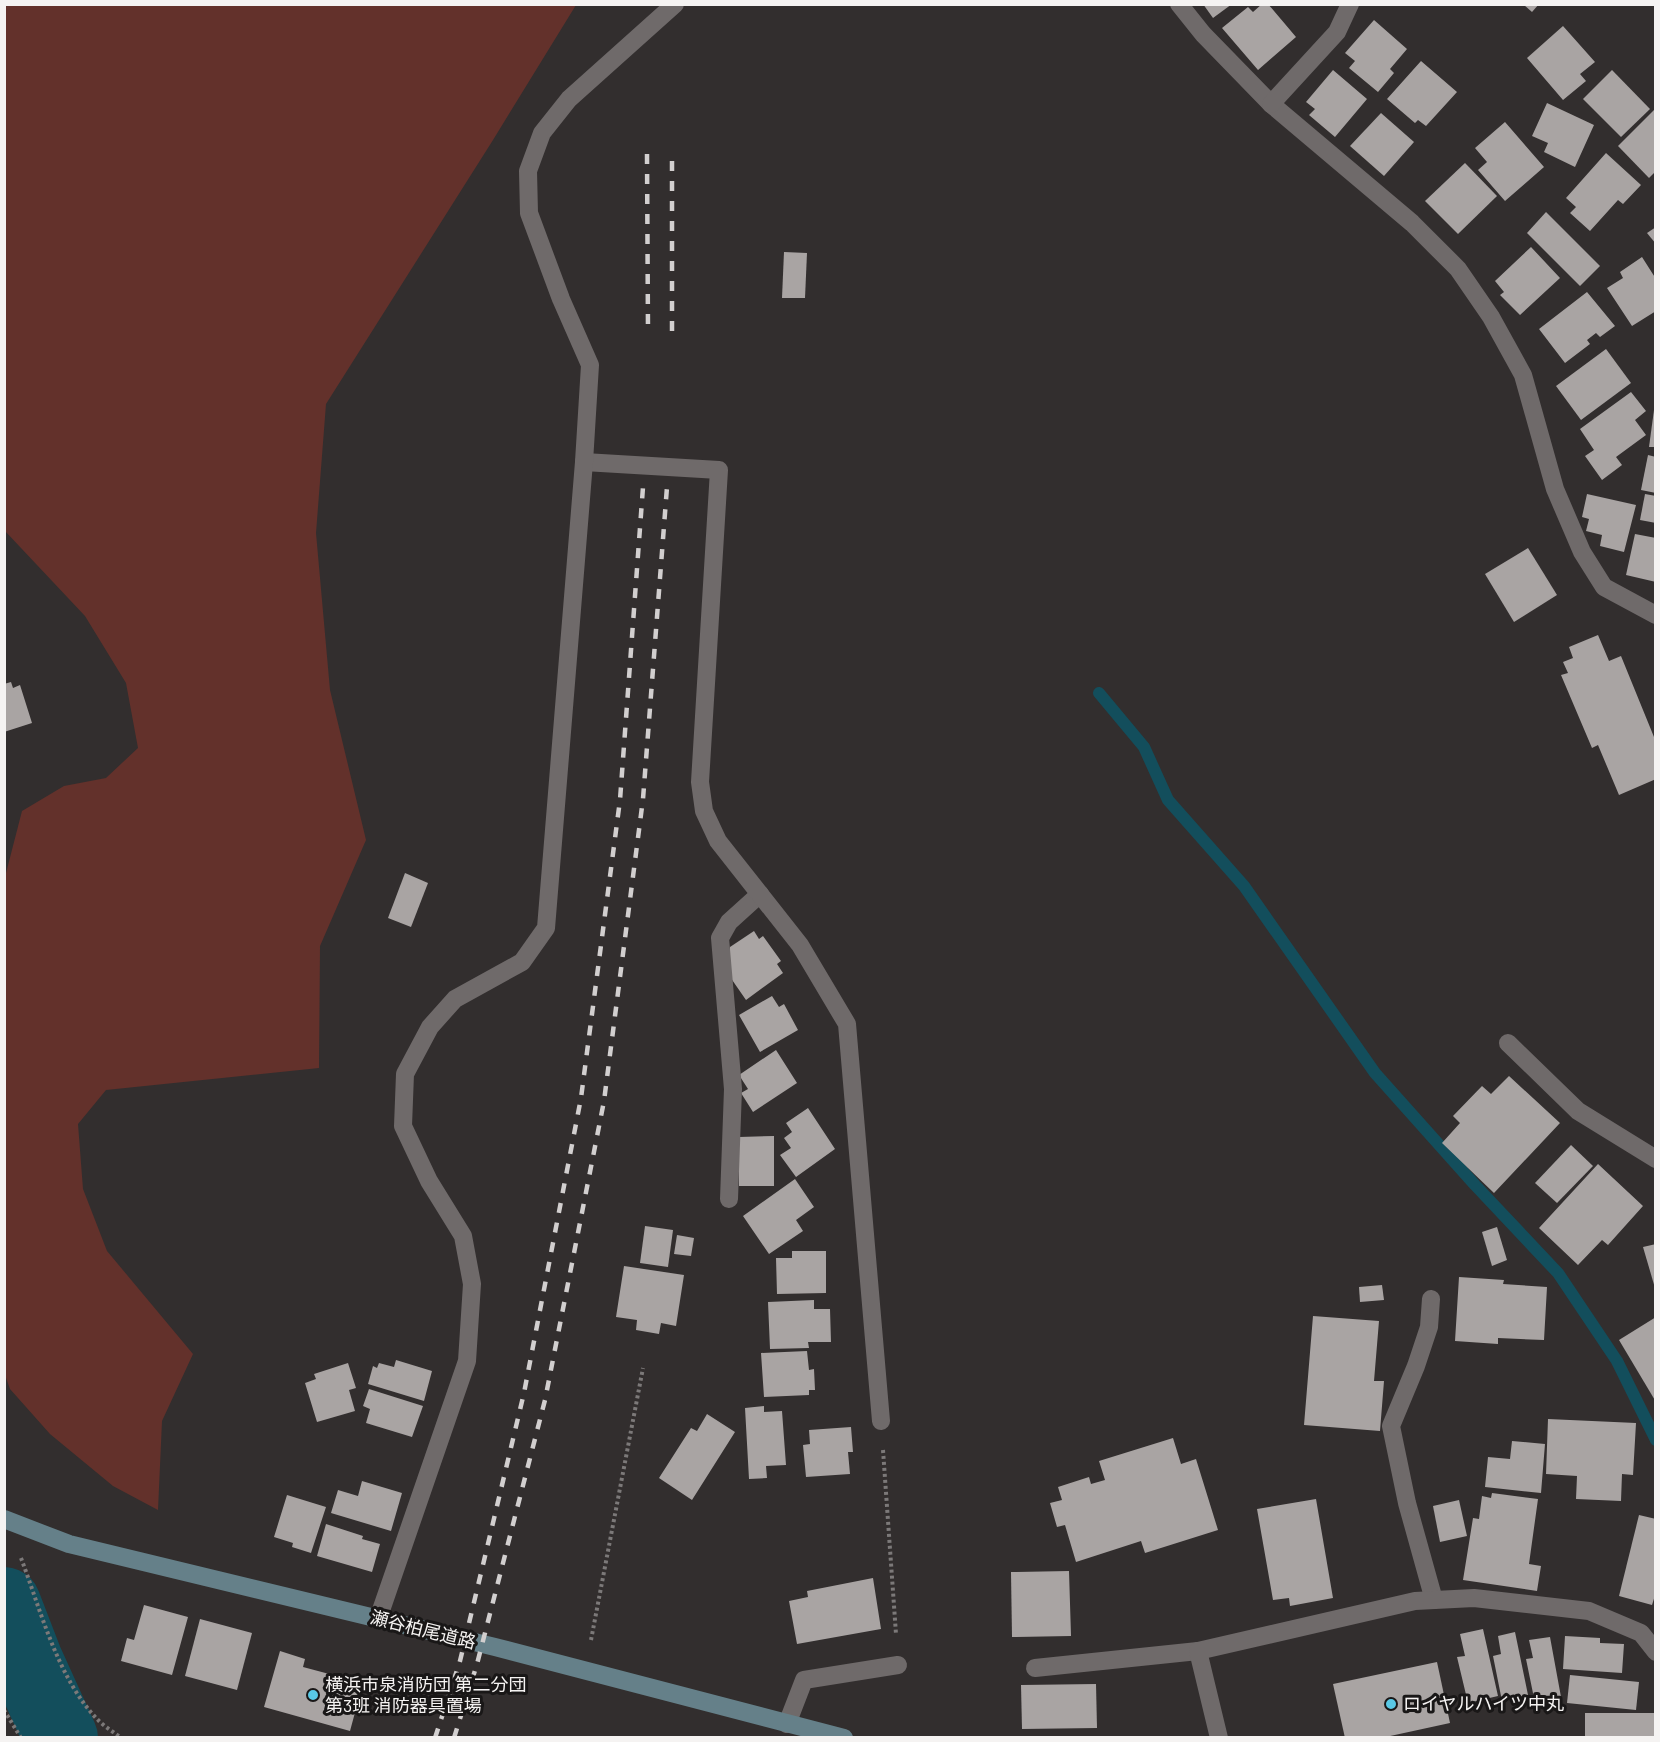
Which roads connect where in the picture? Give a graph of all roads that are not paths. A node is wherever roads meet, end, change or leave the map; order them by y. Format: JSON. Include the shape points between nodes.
{"nodes":[{"id":1,"x":675,"y":4,"type":"edge"},
{"id":2,"x":1179,"y":4,"type":"edge"},
{"id":3,"x":1350,"y":4,"type":"edge"},
{"id":4,"x":1271,"y":105,"type":"junction"},
{"id":5,"x":584,"y":462,"type":"junction"},
{"id":6,"x":1656,"y":615,"type":"edge"},
{"id":7,"x":760,"y":894,"type":"junction"},
{"id":8,"x":1508,"y":1043,"type":"dead end"},
{"id":9,"x":1656,"y":1159,"type":"edge"},
{"id":10,"x":729,"y":1199,"type":"dead end"},
{"id":11,"x":1431,"y":1299,"type":"dead end"},
{"id":12,"x":881,"y":1421,"type":"dead end"},
{"id":13,"x":4,"y":1520,"type":"edge"},
{"id":14,"x":1434,"y":1600,"type":"junction"},
{"id":15,"x":378,"y":1619,"type":"junction"},
{"id":16,"x":1198,"y":1651,"type":"junction"},
{"id":17,"x":1656,"y":1652,"type":"edge"},
{"id":18,"x":898,"y":1665,"type":"road end"},
{"id":19,"x":1035,"y":1668,"type":"dead end"},
{"id":20,"x":787,"y":1724,"type":"junction"},
{"id":21,"x":844,"y":1737,"type":"edge"},
{"id":22,"x":1219,"y":1737,"type":"edge"}],
"edges":[{"from":1,"to":5,"type":"street","via":[[568,99],[542,133],[528,171],[529,213],[590,365]]},
{"from":2,"to":4,"type":"street"},
{"from":3,"to":4,"type":"street","via":[[1337,32]]},
{"from":4,"to":6,"type":"street","via":[[1412,223],[1458,269],[1491,317],[1523,375],[1555,489],[1582,552],[1604,587]]},
{"from":5,"to":7,"type":"street","via":[[719,470],[700,782],[705,811],[718,841]]},
{"from":5,"to":15,"type":"street","via":[[546,928],[522,962],[455,999],[430,1027],[405,1074],[403,1126],[429,1181],[463,1236],[472,1284],[467,1361]]},
{"from":7,"to":10,"type":"street","via":[[729,922],[720,938],[733,1089]]},
{"from":7,"to":12,"type":"street","via":[[800,945],[848,1024]]},
{"from":8,"to":9,"type":"street","via":[[1578,1111]]},
{"from":11,"to":14,"type":"street","via":[[1429,1327],[1390,1426]]},
{"from":13,"to":15,"type":"main road","name":"瀬谷柏尾道路","via":[[69,1544]]},
{"from":14,"to":16,"type":"street","via":[[1415,1601]]},
{"from":14,"to":17,"type":"street","via":[[1474,1598],[1589,1611],[1641,1632]]},
{"from":15,"to":20,"type":"main road","name":"瀬谷柏尾道路"},
{"from":16,"to":19,"type":"street"},
{"from":16,"to":22,"type":"street"},
{"from":18,"to":20,"type":"street","via":[[804,1680]]},
{"from":20,"to":21,"type":"main road","name":"瀬谷柏尾道路"}]}
